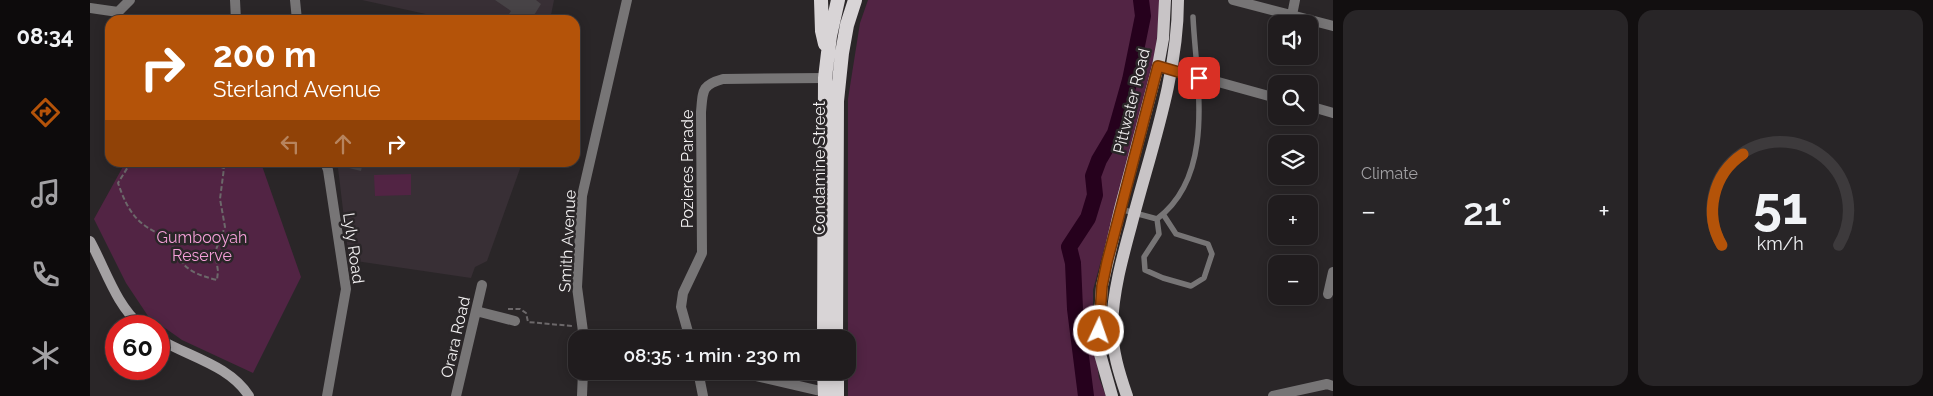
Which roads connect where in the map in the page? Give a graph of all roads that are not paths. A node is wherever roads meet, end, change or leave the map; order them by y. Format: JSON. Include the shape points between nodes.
{"nodes":[{"id":1,"x":130,"y":0,"type":"edge"},
{"id":2,"x":236,"y":0,"type":"edge"},
{"id":3,"x":295,"y":0,"type":"edge"},
{"id":4,"x":627,"y":0,"type":"edge"},
{"id":5,"x":821,"y":0,"type":"edge"},
{"id":6,"x":838,"y":0,"type":"edge"},
{"id":7,"x":855,"y":0,"type":"edge"},
{"id":8,"x":1165,"y":0,"type":"edge"},
{"id":9,"x":1178,"y":0,"type":"edge"},
{"id":10,"x":1233,"y":0,"type":"edge"},
{"id":11,"x":1295,"y":0,"type":"edge"},
{"id":12,"x":90,"y":8,"type":"edge"},
{"id":13,"x":116,"y":15,"type":"edge"},
{"id":14,"x":121,"y":15,"type":"edge"},
{"id":15,"x":236,"y":15,"type":"edge"},
{"id":16,"x":296,"y":15,"type":"edge"},
{"id":17,"x":1292,"y":15,"type":"joint"},
{"id":18,"x":1193,"y":17,"type":"dead end"},
{"id":19,"x":1318,"y":22,"type":"edge"},
{"id":20,"x":1333,"y":26,"type":"edge"},
{"id":21,"x":828,"y":57,"type":"junction"},
{"id":22,"x":1158,"y":66,"type":"junction"},
{"id":23,"x":1171,"y":69,"type":"junction"},
{"id":24,"x":825,"y":78,"type":"junction"},
{"id":25,"x":1199,"y":78,"type":"junction"},
{"id":26,"x":1268,"y":96,"type":"edge"},
{"id":27,"x":1318,"y":109,"type":"edge"},
{"id":28,"x":1333,"y":113,"type":"edge"},
{"id":29,"x":327,"y":167,"type":"edge"},
{"id":30,"x":1120,"y":209,"type":"junction"},
{"id":31,"x":1134,"y":213,"type":"junction"},
{"id":32,"x":1163,"y":214,"type":"junction"},
{"id":33,"x":1157,"y":219,"type":"junction"},
{"id":34,"x":90,"y":241,"type":"edge"},
{"id":35,"x":1333,"y":272,"type":"edge"},
{"id":36,"x":482,"y":285,"type":"dead end"},
{"id":37,"x":1328,"y":294,"type":"dead end"},
{"id":38,"x":476,"y":311,"type":"junction"},
{"id":39,"x":130,"y":315,"type":"edge"},
{"id":40,"x":515,"y":321,"type":"dead end"},
{"id":41,"x":583,"y":330,"type":"edge"},
{"id":42,"x":687,"y":330,"type":"edge"},
{"id":43,"x":824,"y":330,"type":"edge"},
{"id":44,"x":836,"y":330,"type":"edge"},
{"id":45,"x":170,"y":344,"type":"edge"},
{"id":46,"x":583,"y":380,"type":"edge"},
{"id":47,"x":700,"y":380,"type":"edge"},
{"id":48,"x":770,"y":380,"type":"edge"},
{"id":49,"x":827,"y":380,"type":"edge"},
{"id":50,"x":835,"y":380,"type":"edge"},
{"id":51,"x":1333,"y":386,"type":"edge"},
{"id":52,"x":831,"y":395,"type":"edge"},
{"id":53,"x":249,"y":396,"type":"edge"},
{"id":54,"x":326,"y":396,"type":"edge"},
{"id":55,"x":456,"y":396,"type":"edge"},
{"id":56,"x":582,"y":396,"type":"edge"},
{"id":57,"x":703,"y":396,"type":"edge"},
{"id":58,"x":1112,"y":396,"type":"edge"},
{"id":59,"x":1127,"y":396,"type":"edge"},
{"id":60,"x":1273,"y":396,"type":"edge"}],
"edges":[{"from":1,"to":14,"type":"street"},
{"from":2,"to":15,"type":"street"},
{"from":3,"to":16,"type":"street"},
{"from":4,"to":41,"type":"street","name":"Smith Avenue","via":[[582,196],[577,287]]},
{"from":5,"to":21,"type":"highway","via":[[822,31]]},
{"from":6,"to":21,"type":"highway","name":"Condamine Street"},
{"from":7,"to":44,"type":"highway","name":"Condamine Street","via":[[842,53],[837,101]]},
{"from":8,"to":22,"type":"main road","name":"Pittwater Road"},
{"from":9,"to":23,"type":"main road","name":"Pittwater Road"},
{"from":10,"to":17,"type":"street"},
{"from":11,"to":17,"type":"street"},
{"from":12,"to":13,"type":"street"},
{"from":18,"to":25,"type":"lane"},
{"from":19,"to":20,"type":"street"},
{"from":21,"to":24,"type":"highway","name":"Condamine Street"},
{"from":22,"to":23,"type":"street"},
{"from":22,"to":30,"type":"main road","name":"Pittwater Road"},
{"from":23,"to":25,"type":"street"},
{"from":23,"to":31,"type":"main road","name":"Pittwater Road"},
{"from":24,"to":42,"type":"street","name":"Pozieres Parade","via":[[723,79],[710,83],[704,90],[701,112],[702,253],[681,307]]},
{"from":24,"to":43,"type":"highway","name":"Condamine Street"},
{"from":25,"to":26,"type":"street"},
{"from":25,"to":32,"type":"lane","via":[[1198,132],[1189,178]]},
{"from":27,"to":28,"type":"street"},
{"from":29,"to":54,"type":"street","name":"Lyly Road","via":[[346,289]]},
{"from":30,"to":31,"type":"lane"},
{"from":30,"to":58,"type":"main road","name":"Pittwater Road","via":[[1102,286],[1099,331],[1100,354]]},
{"from":31,"to":33,"type":"lane"},
{"from":31,"to":59,"type":"main road","name":"Pittwater Road","via":[[1116,284],[1112,326],[1115,356]]},
{"from":32,"to":33,"type":"lane"},
{"from":32,"to":33,"type":"lane","via":[[1176,234],[1208,244],[1212,254],[1204,278],[1191,286],[1145,270],[1144,257],[1159,234]]},
{"from":34,"to":39,"type":"main road"},
{"from":35,"to":37,"type":"street"},
{"from":36,"to":38,"type":"street","name":"Orara Road"},
{"from":38,"to":40,"type":"street"},
{"from":38,"to":55,"type":"street","name":"Orara Road"},
{"from":45,"to":53,"type":"main road","via":[[225,372]]},
{"from":46,"to":56,"type":"street"},
{"from":47,"to":57,"type":"street"},
{"from":48,"to":52,"type":"street"},
{"from":49,"to":52,"type":"highway"},
{"from":50,"to":52,"type":"highway"},
{"from":51,"to":60,"type":"street","via":[[1327,384]]}]}
